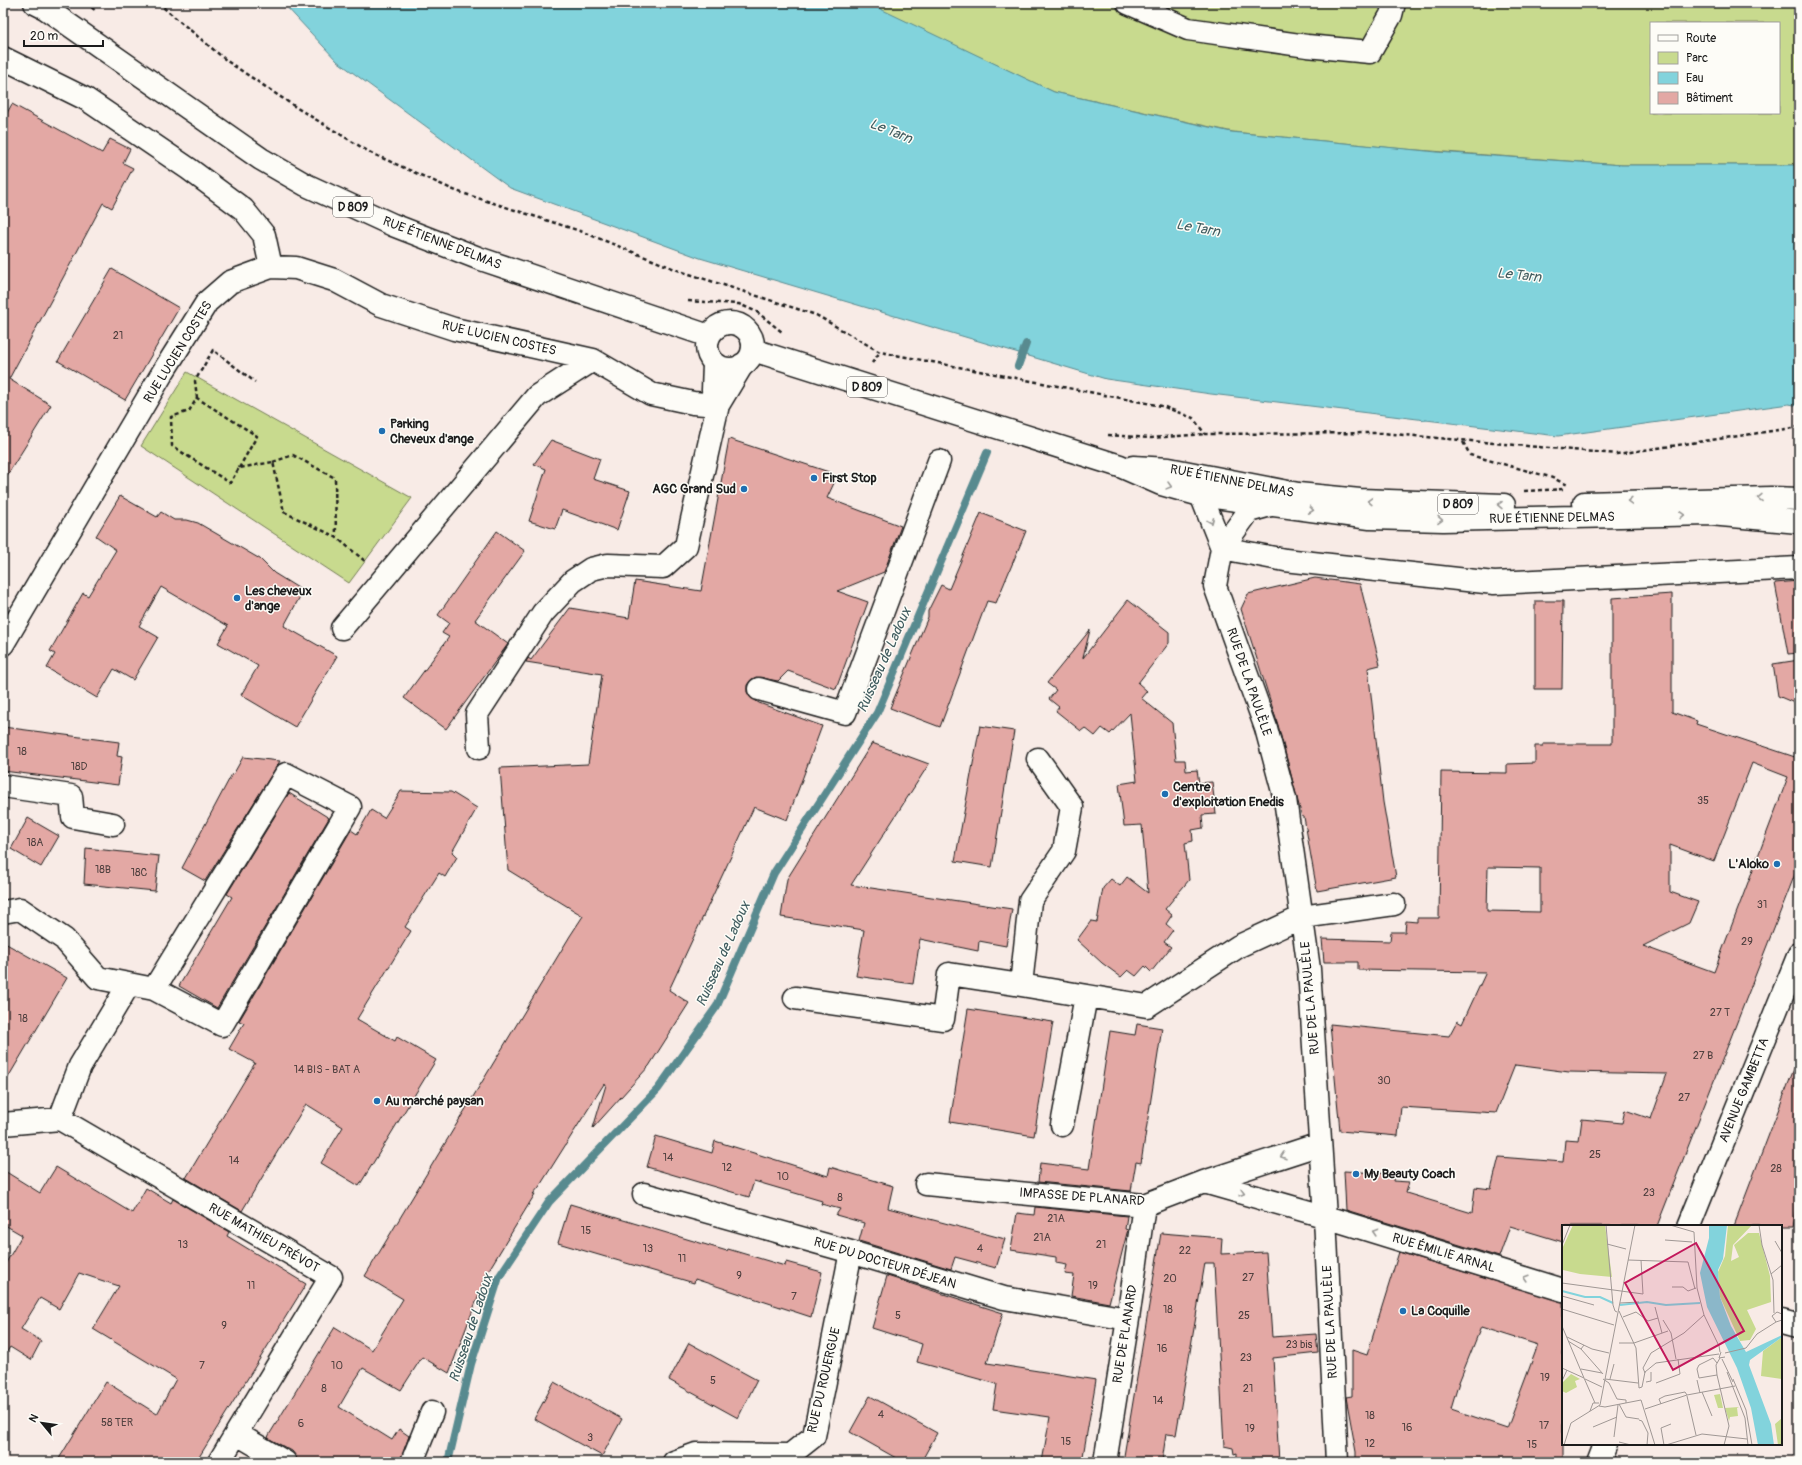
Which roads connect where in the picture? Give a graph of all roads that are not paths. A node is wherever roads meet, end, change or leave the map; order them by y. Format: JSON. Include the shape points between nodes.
{"nodes":[{"id":1,"x":35,"y":3,"type":"edge"},
{"id":2,"x":1128,"y":3,"type":"edge"},
{"id":3,"x":1394,"y":3,"type":"edge"},
{"id":4,"x":3,"y":58,"type":"edge"},
{"id":5,"x":271,"y":267,"type":"junction"},
{"id":6,"x":709,"y":336,"type":"junction"},
{"id":7,"x":748,"y":358,"type":"junction"},
{"id":8,"x":593,"y":360,"type":"junction"},
{"id":9,"x":714,"y":364,"type":"junction"},
{"id":10,"x":718,"y":405,"type":"junction"},
{"id":11,"x":938,"y":461,"type":"dead end"},
{"id":12,"x":1120,"y":466,"type":"junction"},
{"id":13,"x":1201,"y":495,"type":"junction"},
{"id":14,"x":1799,"y":499,"type":"edge"},
{"id":15,"x":1274,"y":504,"type":"junction"},
{"id":16,"x":1799,"y":522,"type":"edge"},
{"id":17,"x":1222,"y":548,"type":"junction"},
{"id":18,"x":1799,"y":568,"type":"edge"},
{"id":19,"x":342,"y":628,"type":"dead end"},
{"id":20,"x":3,"y":644,"type":"edge"},
{"id":21,"x":759,"y":689,"type":"dead end"},
{"id":22,"x":479,"y":748,"type":"dead end"},
{"id":23,"x":1038,"y":759,"type":"dead end"},
{"id":24,"x":3,"y":786,"type":"edge"},
{"id":25,"x":113,"y":824,"type":"dead end"},
{"id":26,"x":1394,"y":904,"type":"dead end"},
{"id":27,"x":3,"y":912,"type":"edge"},
{"id":28,"x":1302,"y":918,"type":"junction"},
{"id":29,"x":1799,"y":954,"type":"edge"},
{"id":30,"x":129,"y":984,"type":"junction"},
{"id":31,"x":1021,"y":985,"type":"junction"},
{"id":32,"x":154,"y":988,"type":"junction"},
{"id":33,"x":1086,"y":996,"type":"junction"},
{"id":34,"x":795,"y":998,"type":"dead end"},
{"id":35,"x":60,"y":1119,"type":"junction"},
{"id":36,"x":3,"y":1124,"type":"edge"},
{"id":37,"x":1062,"y":1125,"type":"dead end"},
{"id":38,"x":1320,"y":1144,"type":"junction"},
{"id":39,"x":1204,"y":1182,"type":"junction"},
{"id":40,"x":926,"y":1184,"type":"dead end"},
{"id":41,"x":644,"y":1194,"type":"dead end"},
{"id":42,"x":1144,"y":1205,"type":"junction"},
{"id":43,"x":1325,"y":1217,"type":"junction"},
{"id":44,"x":1689,"y":1225,"type":"edge"},
{"id":45,"x":851,"y":1252,"type":"junction"},
{"id":46,"x":1562,"y":1290,"type":"edge"},
{"id":47,"x":1128,"y":1319,"type":"junction"},
{"id":48,"x":1782,"y":1321,"type":"edge"},
{"id":49,"x":1799,"y":1326,"type":"edge"},
{"id":50,"x":432,"y":1412,"type":"dead end"},
{"id":51,"x":237,"y":1434,"type":"junction"},
{"id":52,"x":1604,"y":1445,"type":"edge"},
{"id":53,"x":220,"y":1462,"type":"edge"},
{"id":54,"x":285,"y":1462,"type":"edge"},
{"id":55,"x":412,"y":1462,"type":"edge"},
{"id":56,"x":674,"y":1462,"type":"edge"},
{"id":57,"x":1105,"y":1462,"type":"edge"},
{"id":58,"x":1337,"y":1462,"type":"edge"},
{"id":59,"x":1598,"y":1462,"type":"edge"}],
"edges":[{"from":1,"to":6,"type":"street","name":"RUE ÉTIENNE DELMAS","number":"D 809","via":[[261,159],[306,185],[393,225],[478,258]]},
{"from":2,"to":3,"type":"street","via":[[1188,30],[1370,52],[1391,15]]},
{"from":4,"to":5,"type":"street","via":[[86,100],[189,169],[243,209],[264,235]]},
{"from":5,"to":8,"type":"street","name":"RUE LUCIEN COSTES","via":[[296,268],[334,280],[380,305],[454,329]]},
{"from":5,"to":20,"type":"street","name":"RUE LUCIEN COSTES","via":[[230,282],[207,302]]},
{"from":6,"to":7,"type":"street","via":[[713,330],[726,323],[740,325],[751,335]]},
{"from":6,"to":9,"type":"street","via":[[707,351]]},
{"from":7,"to":9,"type":"street","name":"RUE ÉTIENNE DELMAS","via":[[736,368],[721,368]]},
{"from":7,"to":10,"type":"street"},
{"from":7,"to":12,"type":"street","name":"RUE ÉTIENNE DELMAS","number":"D 809","via":[[859,384]]},
{"from":8,"to":10,"type":"street","name":"RUE LUCIEN COSTES","via":[[651,394],[693,403]]},
{"from":8,"to":19,"type":"street","via":[[537,396]]},
{"from":9,"to":10,"type":"street","via":[[713,390]]},
{"from":10,"to":22,"type":"street","via":[[686,546],[663,567],[608,565],[591,569],[573,581],[543,613],[477,714]]},
{"from":11,"to":21,"type":"street","via":[[844,713]]},
{"from":12,"to":13,"type":"street","name":"RUE ÉTIENNE DELMAS","number":"D 809","one_way":true,"via":[[1161,484]]},
{"from":14,"to":12,"type":"street","name":"RUE ÉTIENNE DELMAS","number":"D 809","one_way":true,"via":[[1520,505],[1360,500],[1298,494],[1169,469]]},
{"from":13,"to":15,"type":"street","name":"RUE ÉTIENNE DELMAS","number":"D 809"},
{"from":13,"to":17,"type":"street","one_way":true},
{"from":15,"to":16,"type":"street","name":"RUE ÉTIENNE DELMAS","number":"D 809","one_way":true,"via":[[1370,518],[1459,520],[1710,514]]},
{"from":15,"to":17,"type":"street","name":"RUE DE LA PAULÈLE","via":[[1249,511]]},
{"from":17,"to":18,"type":"street","via":[[1284,560],[1494,583]]},
{"from":17,"to":28,"type":"street","name":"RUE DE LA PAULÈLE","via":[[1215,586],[1266,728],[1285,799]]},
{"from":23,"to":31,"type":"street","via":[[1072,807],[1064,850],[1030,901]]},
{"from":24,"to":25,"type":"street","via":[[71,796],[73,816]]},
{"from":26,"to":28,"type":"street"},
{"from":27,"to":30,"type":"street","via":[[20,909],[64,939],[98,978]]},
{"from":28,"to":33,"type":"street","via":[[1239,946],[1147,1006]]},
{"from":28,"to":38,"type":"street","name":"RUE DE LA PAULÈLE","via":[[1309,969]]},
{"from":29,"to":44,"type":"street","name":"AVENUE GAMBETTA"},
{"from":30,"to":32,"type":"street"},
{"from":30,"to":35,"type":"street","via":[[80,1066]]},
{"from":31,"to":33,"type":"street"},
{"from":31,"to":34,"type":"street","via":[[949,974],[943,1019]]},
{"from":32,"to":32,"type":"street","via":[[222,1025],[350,807],[286,774]]},
{"from":33,"to":37,"type":"street"},
{"from":35,"to":36,"type":"street"},
{"from":35,"to":51,"type":"street","name":"RUE MATHIEU PRÉVOT","via":[[331,1277]]},
{"from":38,"to":39,"type":"street","name":"IMPASSE DE PLANARD","one_way":true},
{"from":38,"to":43,"type":"street","name":"RUE DE LA PAULÈLE"},
{"from":39,"to":42,"type":"street","name":"IMPASSE DE PLANARD"},
{"from":39,"to":43,"type":"street","one_way":true},
{"from":40,"to":42,"type":"street","name":"IMPASSE DE PLANARD"},
{"from":41,"to":45,"type":"street","name":"RUE DU DOCTEUR DÉJEAN"},
{"from":42,"to":47,"type":"street","name":"RUE DE PLANARD"},
{"from":46,"to":43,"type":"street","name":"RUE ÉMILIE ARNAL","one_way":true},
{"from":43,"to":58,"type":"street","name":"RUE DE LA PAULÈLE"},
{"from":45,"to":47,"type":"street","name":"RUE DU DOCTEUR DÉJEAN","via":[[1004,1298]]},
{"from":45,"to":56,"type":"street","name":"RUE DU ROUERGUE","via":[[814,1436],[790,1455],[696,1454]]},
{"from":47,"to":57,"type":"street","name":"RUE DE PLANARD"},
{"from":48,"to":49,"type":"street"},
{"from":50,"to":55,"type":"street"},
{"from":51,"to":53,"type":"street","name":"RUE MATHIEU PRÉVOT"},
{"from":51,"to":54,"type":"street"},
{"from":52,"to":59,"type":"street"}]}
